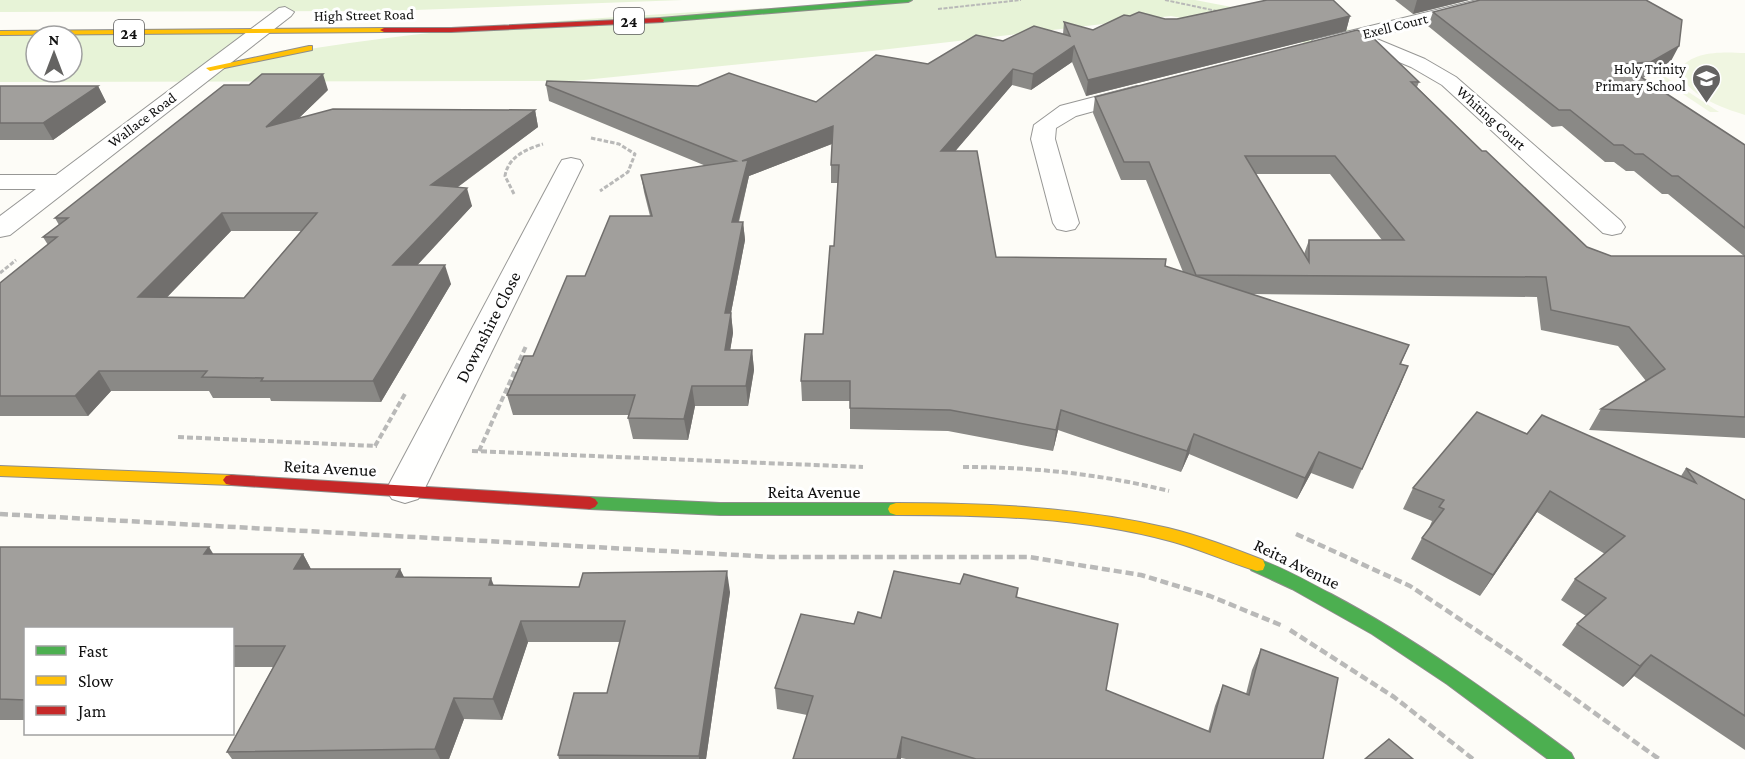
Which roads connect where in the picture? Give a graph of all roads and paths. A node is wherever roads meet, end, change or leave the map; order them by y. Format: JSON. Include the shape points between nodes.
{"nodes":[{"id":1,"x":908,"y":0,"type":"edge"},
{"id":2,"x":1164,"y":0,"type":"edge"},
{"id":3,"x":1499,"y":0,"type":"edge"},
{"id":4,"x":261,"y":12,"type":"dead end"},
{"id":5,"x":291,"y":12,"type":"joint"},
{"id":6,"x":1222,"y":12,"type":"edge"},
{"id":7,"x":451,"y":30,"type":"junction"},
{"id":8,"x":258,"y":32,"type":"junction"},
{"id":9,"x":0,"y":33,"type":"edge"},
{"id":10,"x":1353,"y":36,"type":"junction"},
{"id":11,"x":1304,"y":48,"type":"edge"},
{"id":12,"x":210,"y":68,"type":"junction"},
{"id":13,"x":1158,"y":86,"type":"edge"},
{"id":14,"x":571,"y":165,"type":"dead end"},
{"id":15,"x":0,"y":182,"type":"edge"},
{"id":16,"x":61,"y":182,"type":"junction"},
{"id":17,"x":1066,"y":223,"type":"dead end"},
{"id":18,"x":1612,"y":227,"type":"dead end"},
{"id":19,"x":0,"y":229,"type":"edge"},
{"id":20,"x":0,"y":471,"type":"edge"},
{"id":21,"x":405,"y":490,"type":"junction"},
{"id":22,"x":0,"y":514,"type":"edge"},
{"id":23,"x":1473,"y":759,"type":"edge"},
{"id":24,"x":1564,"y":759,"type":"edge"}],
"edges":[{"from":1,"to":7,"type":"main road","name":"High Street Road","number":"24","via":[[688,18]]},
{"from":2,"to":6,"type":"path"},
{"from":3,"to":10,"type":"street","name":"Exell Court"},
{"from":4,"to":5,"type":"main road"},
{"from":5,"to":8,"type":"street","name":"Wallace Road"},
{"from":7,"to":8,"type":"main road","name":"High Street Road","number":"24"},
{"from":7,"to":12,"type":"main road","via":[[254,57]]},
{"from":8,"to":9,"type":"main road","name":"High Street Road","number":"24"},
{"from":8,"to":12,"type":"street","name":"Wallace Road"},
{"from":10,"to":11,"type":"street","name":"Exell Court"},
{"from":10,"to":18,"type":"street","name":"Whiting Court","via":[[1418,63],[1449,81]]},
{"from":12,"to":16,"type":"street","name":"Wallace Road"},
{"from":13,"to":17,"type":"street","via":[[1068,111],[1045,125],[1043,139]]},
{"from":14,"to":21,"type":"street","name":"Downshire Close"},
{"from":15,"to":16,"type":"street"},
{"from":16,"to":19,"type":"street","name":"Wallace Road"},
{"from":20,"to":21,"type":"main road","name":"Reita Avenue"},
{"from":21,"to":24,"type":"main road","name":"Reita Avenue","via":[[718,509],[1054,514],[1177,536],[1254,561],[1371,623],[1457,679]]},
{"from":22,"to":23,"type":"path","via":[[773,557],[957,555],[1029,557],[1088,565],[1141,575],[1210,596],[1284,627],[1394,697]]}]}
